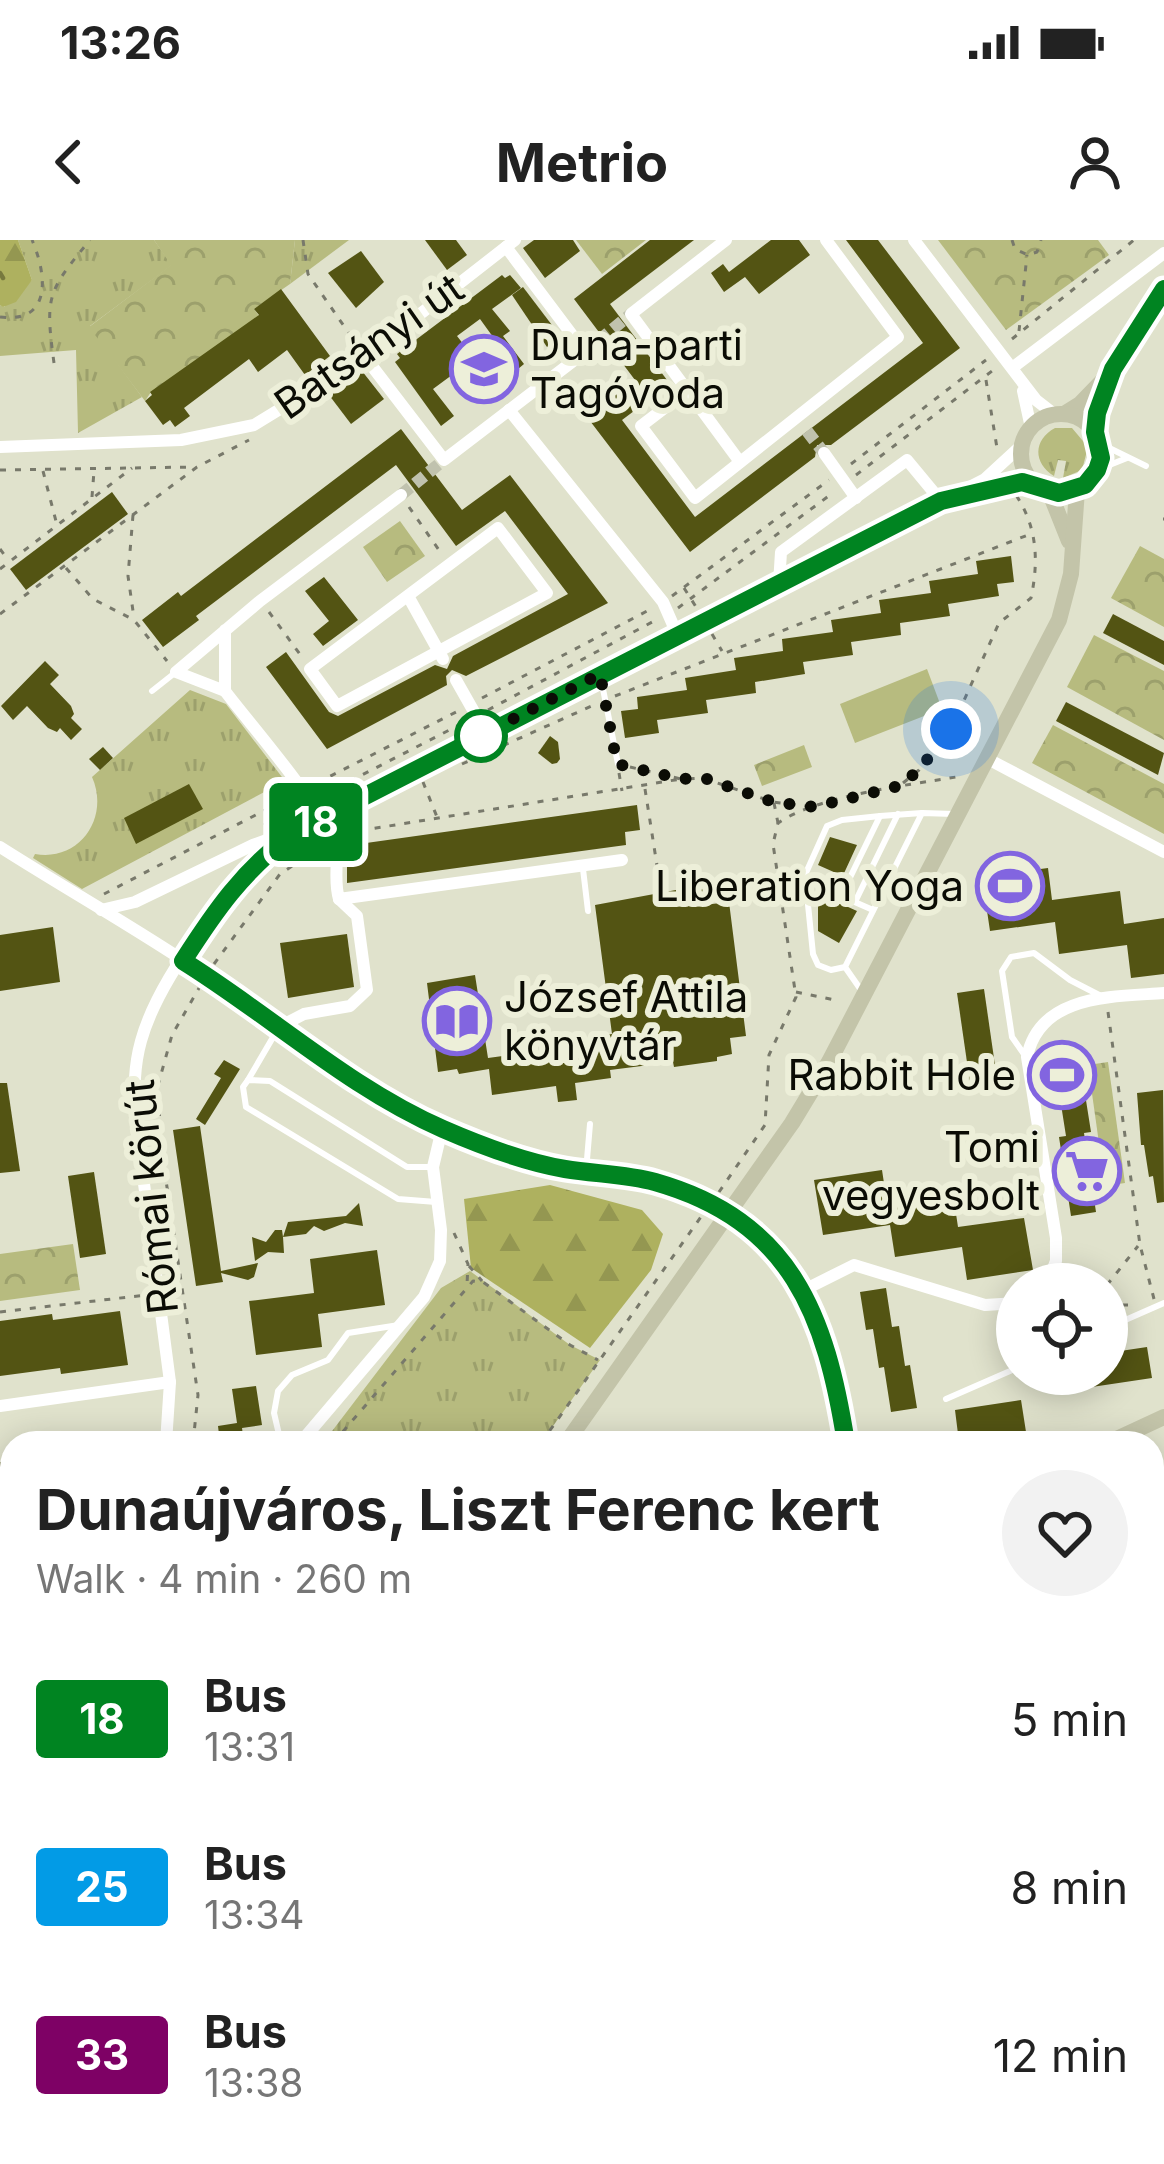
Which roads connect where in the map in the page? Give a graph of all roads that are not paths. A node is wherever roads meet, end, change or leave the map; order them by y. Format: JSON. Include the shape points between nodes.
{"nodes":[{"id":1,"x":726,"y":240,"type":"edge"},
{"id":2,"x":826,"y":240,"type":"edge"},
{"id":3,"x":914,"y":240,"type":"edge"},
{"id":4,"x":510,"y":243,"type":"edge"},
{"id":5,"x":1164,"y":253,"type":"edge"},
{"id":6,"x":1164,"y":290,"type":"edge"},
{"id":7,"x":365,"y":356,"type":"junction"},
{"id":8,"x":1012,"y":368,"type":"junction"},
{"id":9,"x":1113,"y":369,"type":"junction"},
{"id":10,"x":688,"y":390,"type":"junction"},
{"id":11,"x":509,"y":410,"type":"junction"},
{"id":12,"x":1059,"y":414,"type":"junction"},
{"id":13,"x":1026,"y":437,"type":"junction"},
{"id":14,"x":1097,"y":437,"type":"junction"},
{"id":15,"x":0,"y":447,"type":"edge"},
{"id":16,"x":824,"y":453,"type":"tunnel mouth"},
{"id":17,"x":1129,"y":457,"type":"junction"},
{"id":18,"x":740,"y":462,"type":"junction"},
{"id":19,"x":1146,"y":466,"type":"dead end"},
{"id":20,"x":1097,"y":470,"type":"junction"},
{"id":21,"x":1042,"y":487,"type":"junction"},
{"id":22,"x":1077,"y":490,"type":"junction"},
{"id":23,"x":401,"y":495,"type":"tunnel mouth"},
{"id":24,"x":856,"y":497,"type":"junction"},
{"id":25,"x":941,"y":501,"type":"junction"},
{"id":26,"x":1072,"y":552,"type":"junction"},
{"id":27,"x":779,"y":584,"type":"junction"},
{"id":28,"x":408,"y":596,"type":"junction"},
{"id":29,"x":225,"y":630,"type":"junction"},
{"id":30,"x":676,"y":634,"type":"junction"},
{"id":31,"x":441,"y":655,"type":"junction"},
{"id":32,"x":176,"y":672,"type":"junction"},
{"id":33,"x":600,"y":674,"type":"junction"},
{"id":34,"x":456,"y":680,"type":"dead end"},
{"id":35,"x":152,"y":691,"type":"dead end"},
{"id":36,"x":225,"y":691,"type":"junction"},
{"id":37,"x":486,"y":733,"type":"junction"},
{"id":38,"x":986,"y":758,"type":"junction"},
{"id":39,"x":617,"y":764,"type":"road end"},
{"id":40,"x":922,"y":812,"type":"junction"},
{"id":41,"x":898,"y":814,"type":"junction"},
{"id":42,"x":958,"y":815,"type":"junction"},
{"id":43,"x":880,"y":816,"type":"junction"},
{"id":44,"x":325,"y":818,"type":"junction"},
{"id":45,"x":291,"y":834,"type":"junction"},
{"id":46,"x":0,"y":847,"type":"edge"},
{"id":47,"x":1164,"y":852,"type":"edge"},
{"id":48,"x":622,"y":860,"type":"dead end"},
{"id":49,"x":583,"y":865,"type":"junction"},
{"id":50,"x":339,"y":898,"type":"junction"},
{"id":51,"x":855,"y":902,"type":"junction"},
{"id":52,"x":99,"y":904,"type":"junction"},
{"id":53,"x":873,"y":910,"type":"junction"},
{"id":54,"x":588,"y":911,"type":"dead end"},
{"id":55,"x":183,"y":961,"type":"junction"},
{"id":56,"x":845,"y":968,"type":"junction"},
{"id":57,"x":1164,"y":993,"type":"edge"},
{"id":58,"x":864,"y":994,"type":"junction"},
{"id":59,"x":1107,"y":998,"type":"junction"},
{"id":60,"x":279,"y":1028,"type":"junction"},
{"id":61,"x":1027,"y":1057,"type":"junction"},
{"id":62,"x":248,"y":1080,"type":"junction"},
{"id":63,"x":590,"y":1124,"type":"dead end"},
{"id":64,"x":442,"y":1129,"type":"junction"},
{"id":65,"x":433,"y":1167,"type":"junction"},
{"id":66,"x":586,"y":1171,"type":"junction"},
{"id":67,"x":436,"y":1202,"type":"junction"},
{"id":68,"x":719,"y":1209,"type":"junction"},
{"id":69,"x":1055,"y":1263,"type":"edge"},
{"id":70,"x":802,"y":1292,"type":"junction"},
{"id":71,"x":996,"y":1304,"type":"edge"},
{"id":72,"x":1160,"y":1305,"type":"edge"},
{"id":73,"x":1128,"y":1319,"type":"edge"},
{"id":74,"x":403,"y":1324,"type":"junction"},
{"id":75,"x":996,"y":1377,"type":"edge"},
{"id":76,"x":170,"y":1382,"type":"junction"},
{"id":77,"x":946,"y":1399,"type":"dead end"},
{"id":78,"x":0,"y":1406,"type":"edge"},
{"id":79,"x":1164,"y":1417,"type":"edge"},
{"id":80,"x":167,"y":1431,"type":"edge"},
{"id":81,"x":278,"y":1431,"type":"edge"},
{"id":82,"x":310,"y":1431,"type":"edge"},
{"id":83,"x":574,"y":1431,"type":"edge"},
{"id":84,"x":844,"y":1431,"type":"edge"},
{"id":85,"x":1134,"y":1431,"type":"edge"}],
"edges":[{"from":1,"to":10,"type":"street","via":[[631,314]]},
{"from":2,"to":18,"type":"street","via":[[898,337],[802,424]]},
{"from":3,"to":8,"type":"street"},
{"from":4,"to":7,"type":"street","name":"Batsányi út"},
{"from":4,"to":11,"type":"street","via":[[585,352]]},
{"from":5,"to":8,"type":"street"},
{"from":6,"to":9,"type":"street"},
{"from":7,"to":11,"type":"street","via":[[444,460]]},
{"from":7,"to":15,"type":"street","name":"Batsányi út","via":[[236,431]]},
{"from":8,"to":12,"type":"street","via":[[1036,400]]},
{"from":8,"to":13,"type":"street","via":[[1025,394]]},
{"from":9,"to":12,"type":"street"},
{"from":9,"to":14,"type":"street"},
{"from":10,"to":18,"type":"street"},
{"from":10,"to":18,"type":"street","via":[[640,426],[695,498]]},
{"from":11,"to":30,"type":"street"},
{"from":12,"to":13,"type":"street"},
{"from":12,"to":14,"type":"street","via":[[1086,422]]},
{"from":13,"to":21,"type":"street","via":[[1024,468]]},
{"from":13,"to":25,"type":"street","via":[[1000,467]]},
{"from":14,"to":17,"type":"lane"},
{"from":14,"to":20,"type":"street"},
{"from":16,"to":24,"type":"street"},
{"from":17,"to":19,"type":"lane"},
{"from":17,"to":20,"type":"lane"},
{"from":20,"to":22,"type":"street"},
{"from":21,"to":22,"type":"street"},
{"from":21,"to":25,"type":"street","via":[[1008,483]]},
{"from":21,"to":26,"type":"street"},
{"from":22,"to":26,"type":"street"},
{"from":23,"to":29,"type":"street"},
{"from":24,"to":25,"type":"street","via":[[907,460]]},
{"from":24,"to":27,"type":"street","via":[[781,552]]},
{"from":25,"to":27,"type":"street"},
{"from":26,"to":38,"type":"street","via":[[1059,620]]},
{"from":27,"to":30,"type":"street"},
{"from":28,"to":31,"type":"street"},
{"from":28,"to":31,"type":"street","via":[[310,669],[337,706]]},
{"from":28,"to":31,"type":"street","via":[[499,527],[547,593]]},
{"from":29,"to":32,"type":"street"},
{"from":29,"to":36,"type":"street"},
{"from":30,"to":33,"type":"street"},
{"from":32,"to":35,"type":"lane"},
{"from":32,"to":36,"type":"street"},
{"from":33,"to":37,"type":"street"},
{"from":33,"to":39,"type":"lane"},
{"from":34,"to":37,"type":"street"},
{"from":36,"to":44,"type":"street"},
{"from":37,"to":44,"type":"street"},
{"from":38,"to":42,"type":"street"},
{"from":38,"to":47,"type":"street"},
{"from":40,"to":41,"type":"lane"},
{"from":40,"to":42,"type":"lane"},
{"from":40,"to":53,"type":"lane"},
{"from":41,"to":43,"type":"lane"},
{"from":41,"to":51,"type":"lane"},
{"from":42,"to":58,"type":"street"},
{"from":43,"to":51,"type":"lane","via":[[841,896]]},
{"from":43,"to":56,"type":"lane","via":[[826,826],[805,875],[813,954],[818,965]]},
{"from":44,"to":45,"type":"street"},
{"from":44,"to":50,"type":"street"},
{"from":45,"to":52,"type":"street","via":[[135,902]]},
{"from":45,"to":55,"type":"street","name":"Római körút","via":[[221,902]]},
{"from":46,"to":52,"type":"street"},
{"from":48,"to":49,"type":"street"},
{"from":49,"to":50,"type":"street"},
{"from":49,"to":54,"type":"lane"},
{"from":50,"to":60,"type":"street","via":[[357,916],[367,990],[350,1006]]},
{"from":51,"to":53,"type":"lane"},
{"from":52,"to":55,"type":"street"},
{"from":53,"to":56,"type":"lane"},
{"from":55,"to":60,"type":"street"},
{"from":55,"to":76,"type":"street","name":"Római körút","via":[[147,1022],[134,1088]]},
{"from":56,"to":58,"type":"lane"},
{"from":57,"to":59,"type":"street"},
{"from":58,"to":68,"type":"street","via":[[792,1123]]},
{"from":59,"to":61,"type":"street","via":[[1059,1009],[1030,1039]]},
{"from":59,"to":61,"type":"lane","via":[[1034,953],[1011,957],[1002,971],[1012,1037]]},
{"from":60,"to":62,"type":"lane"},
{"from":60,"to":64,"type":"street"},
{"from":61,"to":69,"type":"street"},
{"from":62,"to":65,"type":"lane","via":[[270,1081],[407,1168]]},
{"from":62,"to":67,"type":"lane","via":[[246,1107],[398,1199]]},
{"from":63,"to":66,"type":"lane"},
{"from":64,"to":65,"type":"street"},
{"from":64,"to":66,"type":"street","via":[[519,1158]]},
{"from":65,"to":67,"type":"street"},
{"from":66,"to":68,"type":"street","via":[[653,1181]]},
{"from":67,"to":74,"type":"street","via":[[440,1261]]},
{"from":68,"to":70,"type":"street","via":[[767,1244]]},
{"from":68,"to":83,"type":"street"},
{"from":70,"to":71,"type":"street","via":[[854,1265]]},
{"from":70,"to":84,"type":"street","via":[[827,1345]]},
{"from":72,"to":73,"type":"lane"},
{"from":74,"to":81,"type":"lane","via":[[348,1333],[328,1360],[292,1375],[278,1391]]},
{"from":74,"to":82,"type":"street"},
{"from":75,"to":77,"type":"lane"},
{"from":76,"to":78,"type":"street"},
{"from":76,"to":80,"type":"street","name":"Római körút"},
{"from":79,"to":85,"type":"street"}]}
